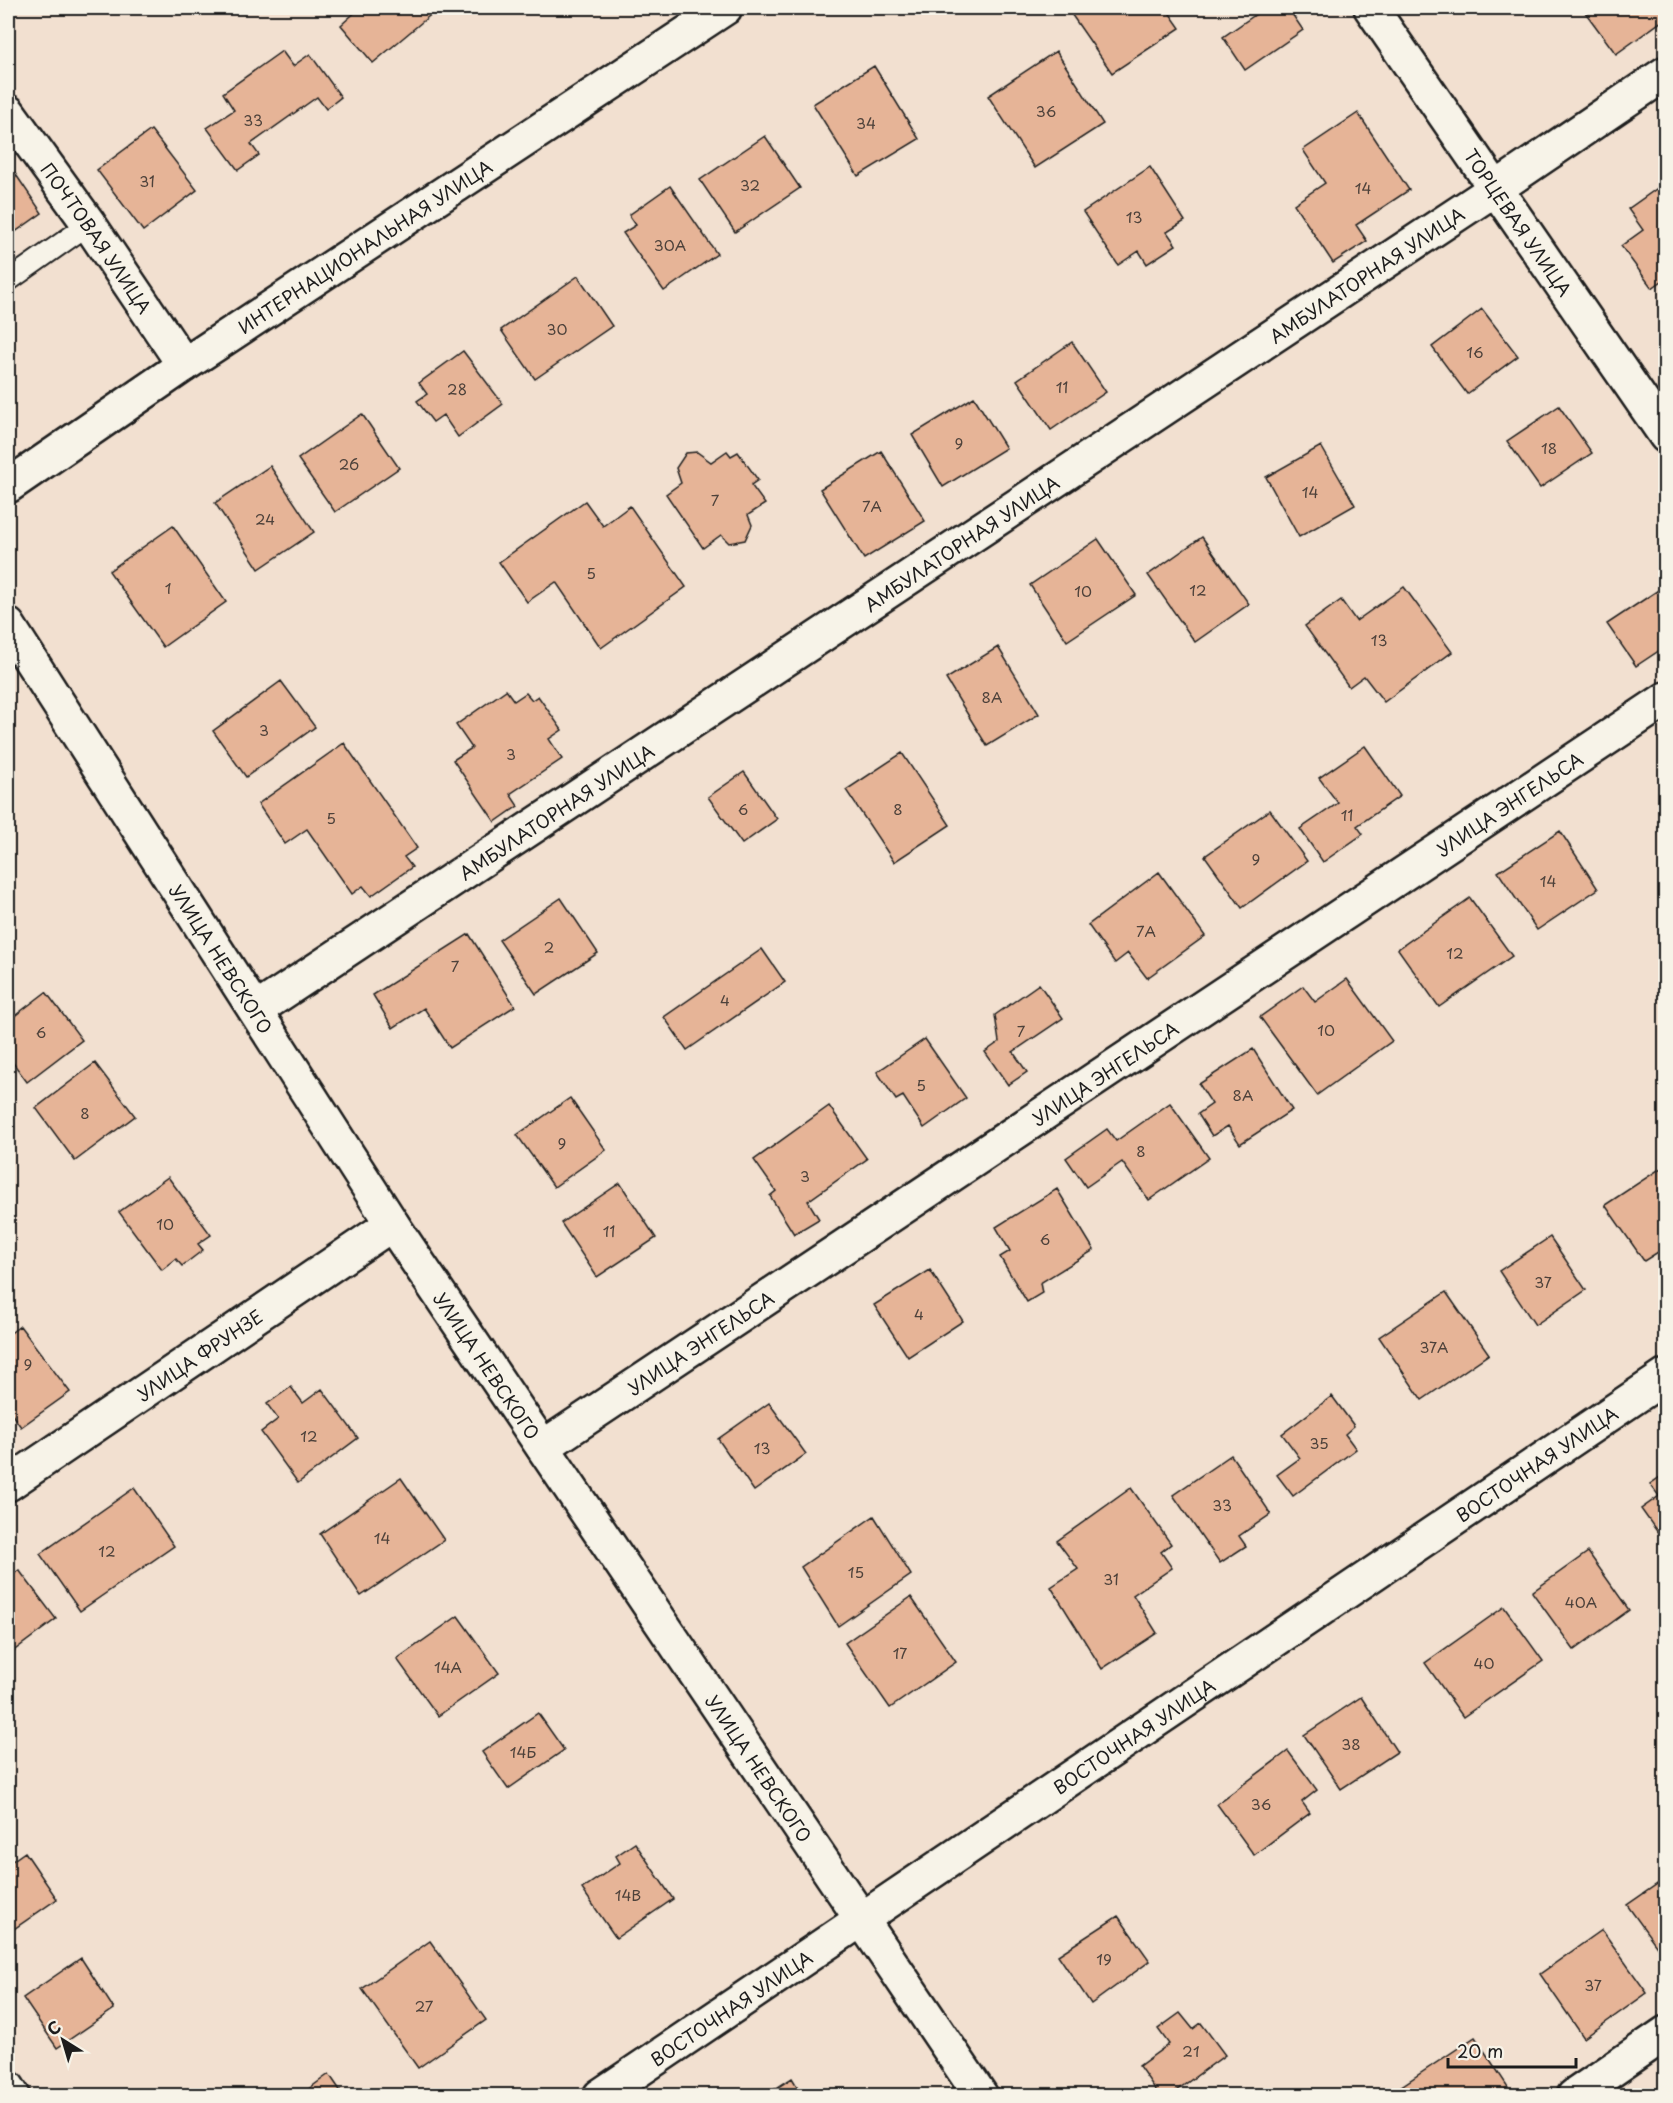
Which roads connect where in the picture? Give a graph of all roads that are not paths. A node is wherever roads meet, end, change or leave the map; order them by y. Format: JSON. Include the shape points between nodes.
{"nodes":[{"id":1,"x":725,"y":8,"type":"edge"},
{"id":2,"x":1371,"y":8,"type":"edge"},
{"id":3,"x":1665,"y":73,"type":"edge"},
{"id":4,"x":8,"y":112,"type":"edge"},
{"id":5,"x":1495,"y":189,"type":"junction"},
{"id":6,"x":89,"y":225,"type":"junction"},
{"id":7,"x":8,"y":281,"type":"edge"},
{"id":8,"x":184,"y":365,"type":"junction"},
{"id":9,"x":1665,"y":436,"type":"edge"},
{"id":10,"x":8,"y":486,"type":"edge"},
{"id":11,"x":8,"y":625,"type":"edge"},
{"id":12,"x":1665,"y":699,"type":"edge"},
{"id":13,"x":256,"y":1010,"type":"junction"},
{"id":14,"x":392,"y":1224,"type":"junction"},
{"id":15,"x":1665,"y":1376,"type":"edge"},
{"id":16,"x":543,"y":1447,"type":"junction"},
{"id":17,"x":8,"y":1484,"type":"edge"},
{"id":18,"x":861,"y":1921,"type":"junction"},
{"id":19,"x":1665,"y":2033,"type":"edge"},
{"id":20,"x":8,"y":2088,"type":"edge"},
{"id":21,"x":13,"y":2096,"type":"edge"},
{"id":22,"x":600,"y":2096,"type":"edge"},
{"id":23,"x":981,"y":2096,"type":"edge"},
{"id":24,"x":1574,"y":2096,"type":"edge"}],
"edges":[{"from":1,"to":8,"type":"street","name":"ИНТЕРНАЦИОНАЛЬНАЯ УЛИЦА"},
{"from":2,"to":5,"type":"street","name":"ТОРЦЕВАЯ УЛИЦА"},
{"from":3,"to":5,"type":"street","name":"АМБУЛАТОРНАЯ УЛИЦА"},
{"from":4,"to":6,"type":"street","name":"ПОЧТОВАЯ УЛИЦА"},
{"from":5,"to":9,"type":"street","name":"ТОРЦЕВАЯ УЛИЦА"},
{"from":5,"to":13,"type":"street","name":"АМБУЛАТОРНАЯ УЛИЦА"},
{"from":6,"to":7,"type":"lane"},
{"from":6,"to":8,"type":"street","name":"ПОЧТОВАЯ УЛИЦА"},
{"from":8,"to":10,"type":"street","name":"ИНТЕРНАЦИОНАЛЬНАЯ УЛИЦА"},
{"from":11,"to":13,"type":"street","name":"УЛИЦА НЕВСКОГО"},
{"from":12,"to":16,"type":"street","name":"УЛИЦА ЭНГЕЛЬСА"},
{"from":13,"to":14,"type":"street","name":"УЛИЦА НЕВСКОГО"},
{"from":14,"to":16,"type":"street","name":"УЛИЦА НЕВСКОГО"},
{"from":14,"to":17,"type":"street","name":"УЛИЦА ФРУНЗЕ"},
{"from":15,"to":18,"type":"street","name":"ВОСТОЧНАЯ УЛИЦА"},
{"from":16,"to":18,"type":"street","name":"УЛИЦА НЕВСКОГО"},
{"from":18,"to":22,"type":"street","name":"ВОСТОЧНАЯ УЛИЦА"},
{"from":18,"to":23,"type":"street","name":"УЛИЦА НЕВСКОГО"},
{"from":19,"to":24,"type":"street"},
{"from":20,"to":21,"type":"street"}]}
